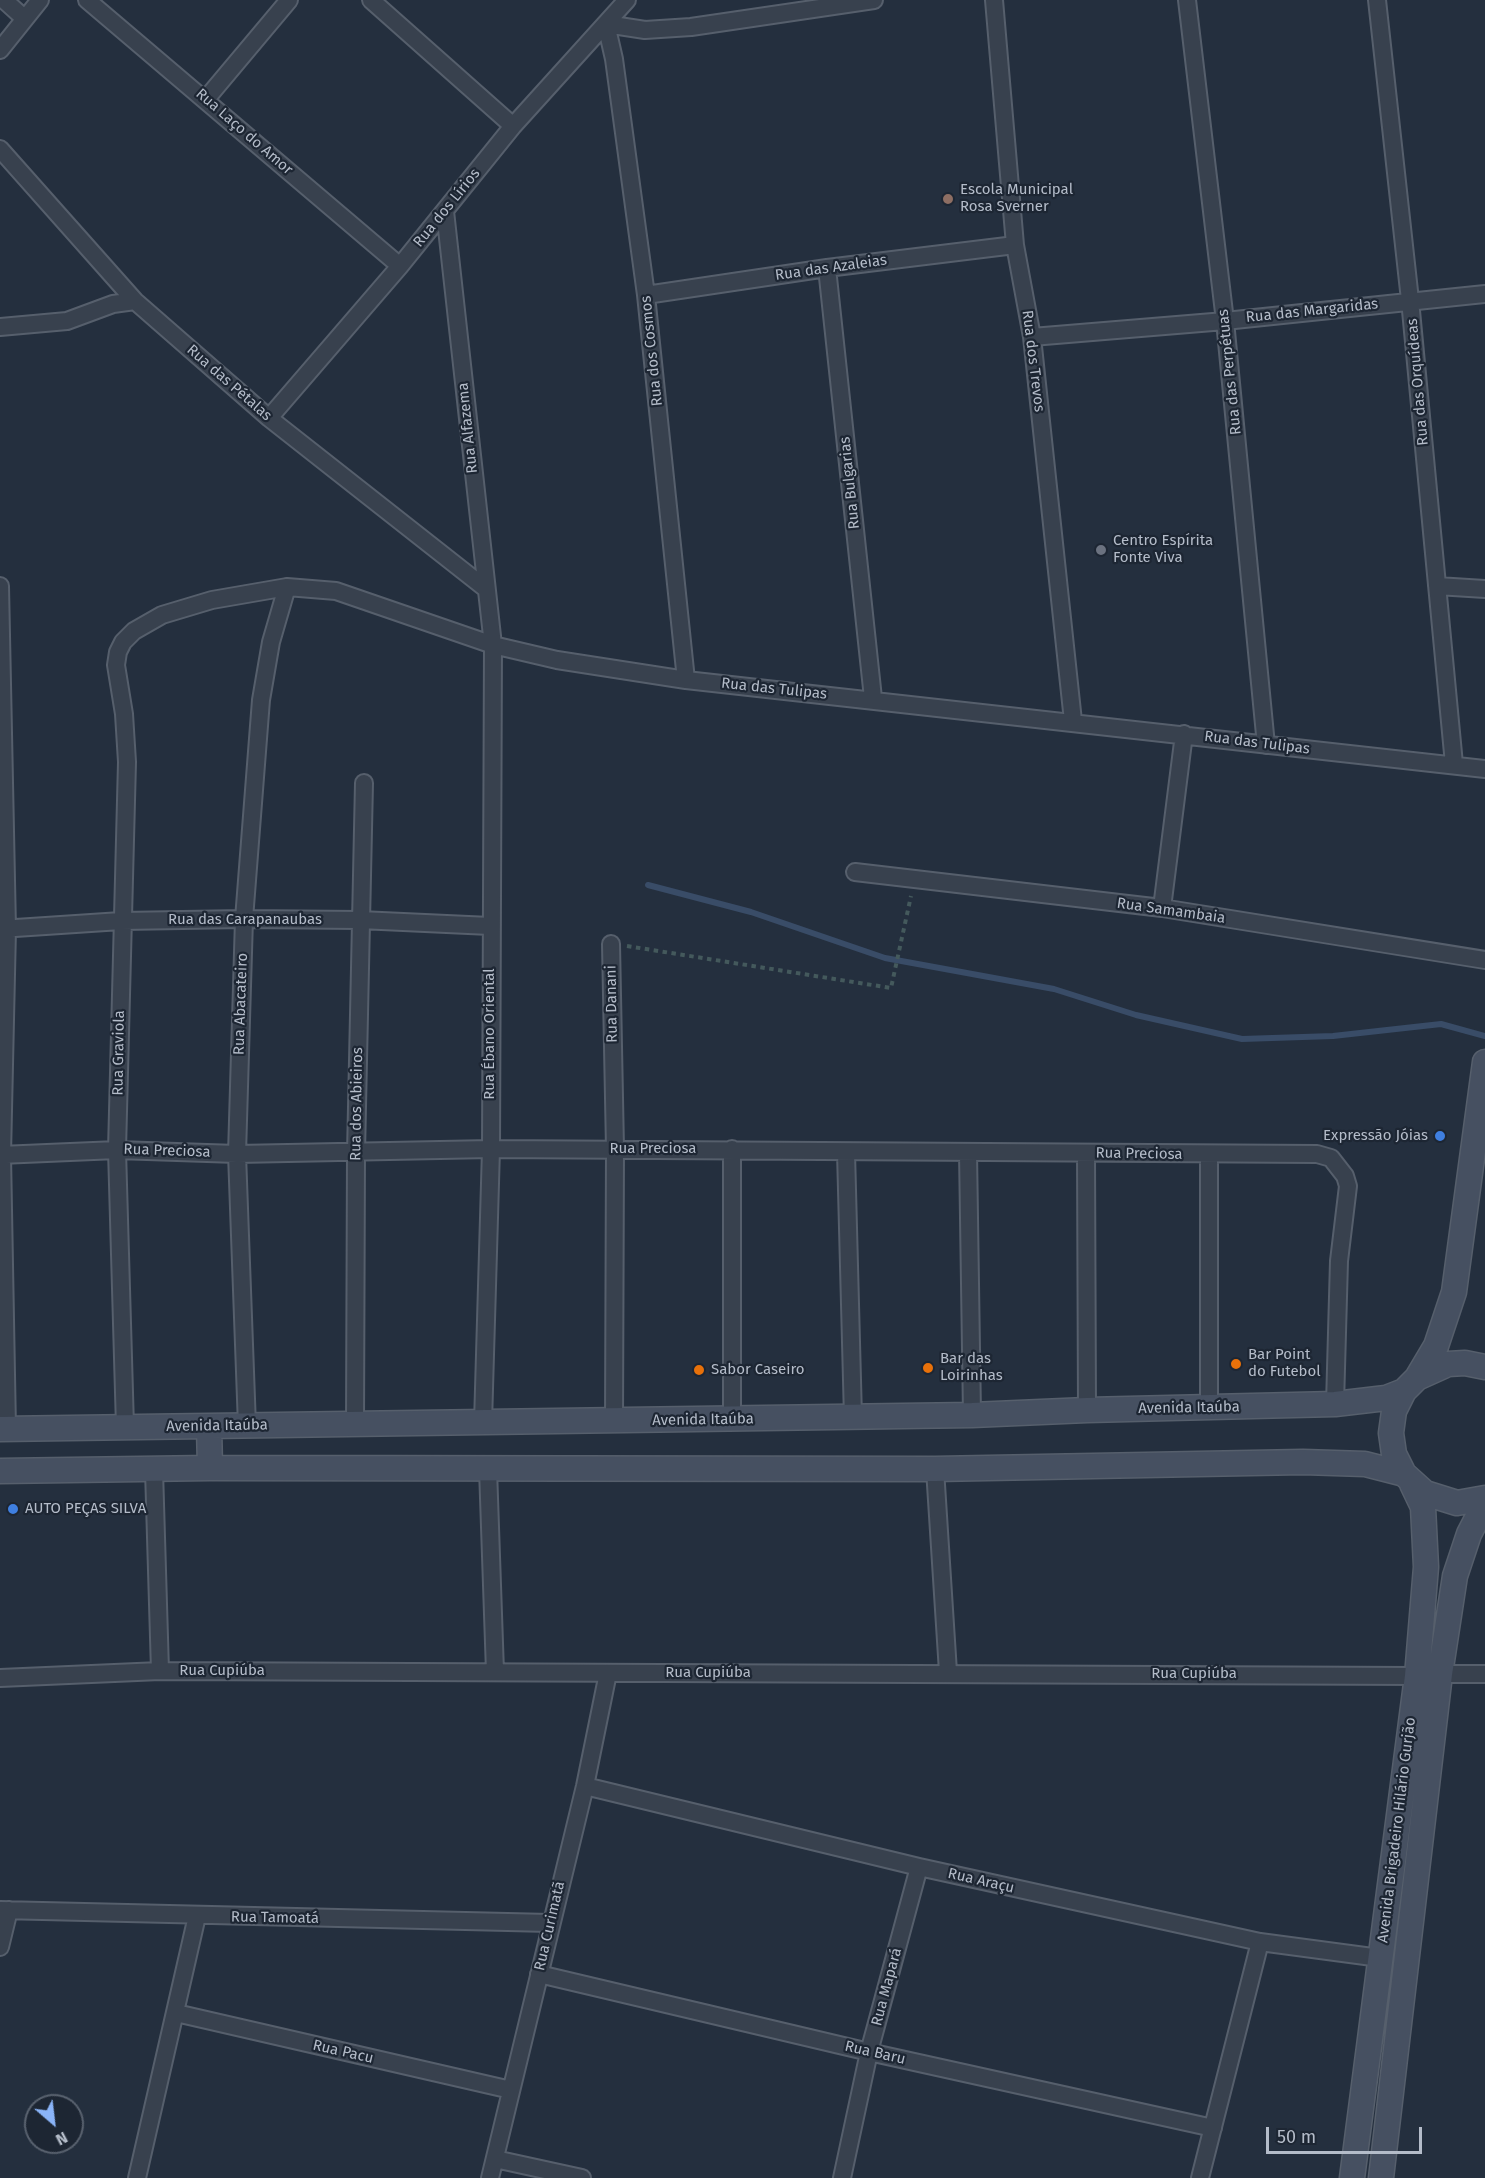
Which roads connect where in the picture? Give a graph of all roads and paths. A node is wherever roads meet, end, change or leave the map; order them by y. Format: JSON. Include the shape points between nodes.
{"nodes":[{"id":1,"x":4,"y":0,"type":"edge"},
{"id":2,"x":40,"y":0,"type":"edge"},
{"id":3,"x":87,"y":0,"type":"edge"},
{"id":4,"x":289,"y":0,"type":"edge"},
{"id":5,"x":371,"y":0,"type":"edge"},
{"id":6,"x":627,"y":0,"type":"edge"},
{"id":7,"x":874,"y":0,"type":"edge"},
{"id":8,"x":994,"y":0,"type":"edge"},
{"id":9,"x":1187,"y":0,"type":"edge"},
{"id":10,"x":1377,"y":0,"type":"edge"},
{"id":11,"x":24,"y":18,"type":"junction"},
{"id":12,"x":606,"y":24,"type":"junction"},
{"id":13,"x":0,"y":50,"type":"edge"},
{"id":14,"x":206,"y":99,"type":"junction"},
{"id":15,"x":513,"y":126,"type":"junction"},
{"id":16,"x":0,"y":149,"type":"edge"},
{"id":17,"x":445,"y":211,"type":"junction"},
{"id":18,"x":1016,"y":245,"type":"junction"},
{"id":19,"x":400,"y":266,"type":"junction"},
{"id":20,"x":827,"y":268,"type":"junction"},
{"id":21,"x":1485,"y":294,"type":"edge"},
{"id":22,"x":646,"y":295,"type":"junction"},
{"id":23,"x":1410,"y":300,"type":"junction"},
{"id":24,"x":135,"y":301,"type":"junction"},
{"id":25,"x":1225,"y":321,"type":"junction"},
{"id":26,"x":0,"y":327,"type":"edge"},
{"id":27,"x":1032,"y":337,"type":"junction"},
{"id":28,"x":269,"y":418,"type":"junction"},
{"id":29,"x":0,"y":586,"type":"edge"},
{"id":30,"x":1437,"y":586,"type":"junction"},
{"id":31,"x":287,"y":587,"type":"junction"},
{"id":32,"x":484,"y":588,"type":"junction"},
{"id":33,"x":1485,"y":589,"type":"edge"},
{"id":34,"x":493,"y":645,"type":"junction"},
{"id":35,"x":117,"y":679,"type":"joint"},
{"id":36,"x":686,"y":680,"type":"junction"},
{"id":37,"x":873,"y":698,"type":"junction"},
{"id":38,"x":1073,"y":721,"type":"junction"},
{"id":39,"x":1184,"y":734,"type":"junction"},
{"id":40,"x":1266,"y":745,"type":"junction"},
{"id":41,"x":1454,"y":764,"type":"junction"},
{"id":42,"x":1485,"y":769,"type":"edge"},
{"id":43,"x":364,"y":783,"type":"dead end"},
{"id":44,"x":855,"y":872,"type":"dead end"},
{"id":45,"x":914,"y":880,"type":"junction"},
{"id":46,"x":1162,"y":908,"type":"junction"},
{"id":47,"x":244,"y":919,"type":"junction"},
{"id":48,"x":360,"y":920,"type":"junction"},
{"id":49,"x":121,"y":921,"type":"junction"},
{"id":50,"x":490,"y":926,"type":"junction"},
{"id":51,"x":4,"y":929,"type":"edge"},
{"id":52,"x":611,"y":944,"type":"joint"},
{"id":53,"x":1485,"y":960,"type":"edge"},
{"id":54,"x":1485,"y":1062,"type":"edge"},
{"id":55,"x":490,"y":1149,"type":"junction"},
{"id":56,"x":615,"y":1149,"type":"junction"},
{"id":57,"x":732,"y":1149,"type":"junction"},
{"id":58,"x":117,"y":1150,"type":"junction"},
{"id":59,"x":846,"y":1152,"type":"junction"},
{"id":60,"x":968,"y":1152,"type":"junction"},
{"id":61,"x":356,"y":1153,"type":"junction"},
{"id":62,"x":1086,"y":1153,"type":"junction"},
{"id":63,"x":237,"y":1154,"type":"junction"},
{"id":64,"x":1,"y":1155,"type":"edge"},
{"id":65,"x":1209,"y":1155,"type":"junction"},
{"id":66,"x":1485,"y":1367,"type":"edge"},
{"id":67,"x":1411,"y":1384,"type":"junction"},
{"id":68,"x":1335,"y":1404,"type":"junction"},
{"id":69,"x":1209,"y":1407,"type":"junction"},
{"id":70,"x":1088,"y":1410,"type":"junction"},
{"id":71,"x":972,"y":1415,"type":"junction"},
{"id":72,"x":853,"y":1418,"type":"junction"},
{"id":73,"x":732,"y":1420,"type":"junction"},
{"id":74,"x":614,"y":1421,"type":"junction"},
{"id":75,"x":483,"y":1423,"type":"junction"},
{"id":76,"x":355,"y":1424,"type":"junction"},
{"id":77,"x":209,"y":1426,"type":"junction"},
{"id":78,"x":247,"y":1426,"type":"junction"},
{"id":79,"x":125,"y":1427,"type":"junction"},
{"id":80,"x":3,"y":1429,"type":"edge"},
{"id":81,"x":210,"y":1467,"type":"junction"},
{"id":82,"x":935,"y":1468,"type":"junction"},
{"id":83,"x":488,"y":1469,"type":"junction"},
{"id":84,"x":154,"y":1470,"type":"junction"},
{"id":85,"x":0,"y":1471,"type":"edge"},
{"id":86,"x":1408,"y":1479,"type":"junction"},
{"id":87,"x":1485,"y":1498,"type":"edge"},
{"id":88,"x":1485,"y":1503,"type":"edge"},
{"id":89,"x":160,"y":1671,"type":"junction"},
{"id":90,"x":495,"y":1672,"type":"junction"},
{"id":91,"x":948,"y":1672,"type":"junction"},
{"id":92,"x":608,"y":1673,"type":"junction"},
{"id":93,"x":1485,"y":1674,"type":"edge"},
{"id":94,"x":1428,"y":1675,"type":"junction"},
{"id":95,"x":0,"y":1678,"type":"edge"},
{"id":96,"x":585,"y":1786,"type":"junction"},
{"id":97,"x":919,"y":1867,"type":"junction"},
{"id":98,"x":4,"y":1910,"type":"edge"},
{"id":99,"x":197,"y":1916,"type":"junction"},
{"id":100,"x":550,"y":1923,"type":"junction"},
{"id":101,"x":1260,"y":1942,"type":"junction"},
{"id":102,"x":0,"y":1947,"type":"edge"},
{"id":103,"x":1380,"y":1958,"type":"junction"},
{"id":104,"x":539,"y":1974,"type":"junction"},
{"id":105,"x":176,"y":2013,"type":"junction"},
{"id":106,"x":869,"y":2052,"type":"junction"},
{"id":107,"x":511,"y":2090,"type":"junction"},
{"id":108,"x":1213,"y":2128,"type":"junction"},
{"id":109,"x":495,"y":2159,"type":"junction"},
{"id":110,"x":137,"y":2178,"type":"edge"},
{"id":111,"x":490,"y":2178,"type":"edge"},
{"id":112,"x":582,"y":2178,"type":"edge"},
{"id":113,"x":842,"y":2178,"type":"edge"},
{"id":114,"x":1200,"y":2178,"type":"edge"},
{"id":115,"x":1352,"y":2178,"type":"edge"},
{"id":116,"x":1381,"y":2178,"type":"edge"}],
"edges":[{"from":1,"to":11,"type":"street"},
{"from":2,"to":11,"type":"street"},
{"from":3,"to":14,"type":"street","name":"Rua Laço do Amor"},
{"from":4,"to":14,"type":"street"},
{"from":5,"to":15,"type":"street"},
{"from":6,"to":12,"type":"street","name":"Rua dos Lírios"},
{"from":7,"to":12,"type":"street","via":[[691,27],[645,30]]},
{"from":8,"to":18,"type":"street","name":"Rua dos Trevos"},
{"from":9,"to":25,"type":"street","name":"Rua das Perpétuas"},
{"from":10,"to":23,"type":"street","name":"Rua das Orquídeas"},
{"from":11,"to":13,"type":"street"},
{"from":12,"to":15,"type":"street","name":"Rua dos Lírios"},
{"from":12,"to":22,"type":"street","name":"Rua dos Cosmos"},
{"from":14,"to":19,"type":"street","name":"Rua Laço do Amor"},
{"from":15,"to":17,"type":"street","name":"Rua dos Lírios"},
{"from":16,"to":24,"type":"street","name":"Rua das Pétalas"},
{"from":17,"to":19,"type":"street","name":"Rua dos Lírios"},
{"from":17,"to":32,"type":"street","name":"Rua Alfazema"},
{"from":18,"to":20,"type":"street","name":"Rua das Azaleias"},
{"from":18,"to":27,"type":"street","name":"Rua dos Trevos"},
{"from":19,"to":28,"type":"street","name":"Rua dos Lírios"},
{"from":20,"to":22,"type":"street","name":"Rua das Azaleias"},
{"from":20,"to":37,"type":"street","name":"Rua Bulgarias"},
{"from":21,"to":23,"type":"street","name":"Rua das Margaridas"},
{"from":22,"to":36,"type":"street","name":"Rua dos Cosmos"},
{"from":23,"to":25,"type":"street","name":"Rua das Margaridas"},
{"from":23,"to":30,"type":"street","name":"Rua das Orquídeas"},
{"from":24,"to":26,"type":"street","via":[[113,304],[67,321]]},
{"from":24,"to":28,"type":"street","name":"Rua das Pétalas"},
{"from":25,"to":27,"type":"street","name":"Rua das Margaridas"},
{"from":25,"to":40,"type":"street","name":"Rua das Perpétuas"},
{"from":27,"to":38,"type":"street","name":"Rua dos Trevos"},
{"from":28,"to":32,"type":"street","name":"Rua das Pétalas"},
{"from":29,"to":51,"type":"street"},
{"from":30,"to":33,"type":"street"},
{"from":30,"to":41,"type":"street","name":"Rua das Orquídeas"},
{"from":31,"to":34,"type":"street","name":"Rua das Tulipas","via":[[336,591]]},
{"from":31,"to":35,"type":"street","name":"Rua das Tulipas","via":[[212,600],[145,623],[118,652]]},
{"from":31,"to":47,"type":"street","name":"Rua Abacateiro","via":[[271,642],[261,700]]},
{"from":32,"to":34,"type":"street","name":"Rua Alfazema"},
{"from":34,"to":36,"type":"street","name":"Rua das Tulipas","via":[[557,660]]},
{"from":34,"to":50,"type":"street","name":"Rua Ébano Oriental"},
{"from":35,"to":49,"type":"street","name":"Rua Graviola","via":[[127,762]]},
{"from":36,"to":37,"type":"street","name":"Rua das Tulipas"},
{"from":37,"to":38,"type":"street","name":"Rua das Tulipas"},
{"from":38,"to":39,"type":"street","name":"Rua das Tulipas"},
{"from":39,"to":40,"type":"street","name":"Rua das Tulipas"},
{"from":39,"to":46,"type":"street"},
{"from":40,"to":41,"type":"street","name":"Rua das Tulipas"},
{"from":41,"to":42,"type":"street","name":"Rua das Tulipas"},
{"from":43,"to":48,"type":"street","name":"Rua dos Abieiros"},
{"from":44,"to":45,"type":"street","name":"Rua Samambaia"},
{"from":45,"to":46,"type":"street","name":"Rua Samambaia"},
{"from":45,"to":52,"type":"path","name":"Rua Danani","via":[[891,988]]},
{"from":46,"to":53,"type":"street","name":"Rua Samambaia"},
{"from":47,"to":48,"type":"street","name":"Rua das Carapanaubas"},
{"from":47,"to":49,"type":"street","name":"Rua das Carapanaubas"},
{"from":47,"to":63,"type":"street","name":"Rua Abacateiro"},
{"from":48,"to":50,"type":"street","name":"Rua das Carapanaubas"},
{"from":48,"to":61,"type":"street","name":"Rua dos Abieiros"},
{"from":49,"to":51,"type":"street","name":"Rua das Carapanaubas"},
{"from":49,"to":58,"type":"street","name":"Rua Graviola"},
{"from":50,"to":55,"type":"street","name":"Rua Ébano Oriental"},
{"from":51,"to":64,"type":"street"},
{"from":52,"to":56,"type":"street","name":"Rua Danani"},
{"from":54,"to":67,"type":"street","via":[[1454,1292],[1436,1346]]},
{"from":55,"to":56,"type":"street","name":"Rua Preciosa"},
{"from":55,"to":61,"type":"street","name":"Rua Preciosa"},
{"from":55,"to":75,"type":"street","name":"Rua Ébano Oriental"},
{"from":56,"to":57,"type":"street","name":"Rua Preciosa"},
{"from":56,"to":74,"type":"street","name":"Rua Danani"},
{"from":57,"to":59,"type":"street","name":"Rua Preciosa"},
{"from":57,"to":73,"type":"street"},
{"from":58,"to":63,"type":"street","name":"Rua Preciosa"},
{"from":58,"to":64,"type":"street","name":"Rua Preciosa"},
{"from":58,"to":79,"type":"street","name":"Rua Graviola"},
{"from":59,"to":60,"type":"street","name":"Rua Preciosa"},
{"from":59,"to":72,"type":"street"},
{"from":60,"to":62,"type":"street","name":"Rua Preciosa"},
{"from":60,"to":71,"type":"street"},
{"from":61,"to":63,"type":"street","name":"Rua Preciosa"},
{"from":61,"to":76,"type":"street","name":"Rua dos Abieiros"},
{"from":62,"to":65,"type":"street","name":"Rua Preciosa"},
{"from":62,"to":70,"type":"street"},
{"from":63,"to":78,"type":"street","name":"Rua Abacateiro"},
{"from":64,"to":80,"type":"street"},
{"from":65,"to":68,"type":"street","name":"Rua Preciosa","via":[[1305,1154],[1331,1158],[1345,1176],[1348,1186],[1339,1262]]},
{"from":65,"to":69,"type":"street"},
{"from":66,"to":67,"type":"street","name":"Avenida Itaúba","via":[[1448,1364],[1432,1369]]},
{"from":67,"to":68,"type":"street","name":"Avenida Itaúba","via":[[1369,1401]]},
{"from":67,"to":86,"type":"street","name":"Avenida Brigadeiro Hilário Gurjão","via":[[1394,1411],[1391,1432],[1394,1454]]},
{"from":68,"to":69,"type":"street","name":"Avenida Itaúba"},
{"from":69,"to":70,"type":"street","name":"Avenida Itaúba"},
{"from":70,"to":71,"type":"street","name":"Avenida Itaúba"},
{"from":71,"to":72,"type":"street","name":"Avenida Itaúba"},
{"from":72,"to":73,"type":"street","name":"Avenida Itaúba"},
{"from":73,"to":74,"type":"street","name":"Avenida Itaúba"},
{"from":74,"to":75,"type":"street","name":"Avenida Itaúba"},
{"from":75,"to":76,"type":"street","name":"Avenida Itaúba"},
{"from":76,"to":78,"type":"street","name":"Avenida Itaúba"},
{"from":77,"to":78,"type":"street","name":"Avenida Itaúba"},
{"from":77,"to":79,"type":"street","name":"Avenida Itaúba"},
{"from":77,"to":81,"type":"street"},
{"from":79,"to":80,"type":"street","name":"Avenida Itaúba"},
{"from":81,"to":83,"type":"street"},
{"from":81,"to":84,"type":"street"},
{"from":82,"to":83,"type":"street"},
{"from":82,"to":86,"type":"street","via":[[1303,1462],[1365,1464]]},
{"from":82,"to":91,"type":"street"},
{"from":83,"to":90,"type":"street"},
{"from":84,"to":85,"type":"street"},
{"from":84,"to":89,"type":"street"},
{"from":86,"to":87,"type":"street","via":[[1441,1500],[1457,1503]]},
{"from":86,"to":94,"type":"street","name":"Avenida Brigadeiro Hilário Gurjão","via":[[1423,1507],[1426,1528]]},
{"from":88,"to":94,"type":"street","name":"Avenida Brigadeiro Hilário Gurjão","via":[[1469,1534],[1455,1576]]},
{"from":89,"to":90,"type":"street","name":"Rua Cupiúba"},
{"from":89,"to":95,"type":"street","name":"Rua Cupiúba"},
{"from":90,"to":92,"type":"street","name":"Rua Cupiúba"},
{"from":91,"to":92,"type":"street","name":"Rua Cupiúba"},
{"from":91,"to":94,"type":"street","name":"Rua Cupiúba"},
{"from":92,"to":96,"type":"street","name":"Rua Curimatã"},
{"from":93,"to":94,"type":"street","name":"Rua Cupiúba"},
{"from":94,"to":103,"type":"street","name":"Avenida Brigadeiro Hilário Gurjão"},
{"from":94,"to":116,"type":"street","name":"Avenida Brigadeiro Hilário Gurjão"},
{"from":96,"to":97,"type":"street","name":"Rua Araçu"},
{"from":96,"to":100,"type":"street","name":"Rua Curimatã"},
{"from":97,"to":101,"type":"street","name":"Rua Araçu"},
{"from":97,"to":106,"type":"street","name":"Rua Mapará"},
{"from":98,"to":99,"type":"street","name":"Rua Tamoatá"},
{"from":98,"to":102,"type":"street"},
{"from":99,"to":100,"type":"street","name":"Rua Tamoatá"},
{"from":99,"to":105,"type":"street"},
{"from":100,"to":104,"type":"street","name":"Rua Curimatã"},
{"from":101,"to":103,"type":"street","name":"Rua Araçu"},
{"from":101,"to":108,"type":"street"},
{"from":103,"to":115,"type":"street","name":"Avenida Brigadeiro Hilário Gurjão"},
{"from":104,"to":106,"type":"street","name":"Rua Baru"},
{"from":104,"to":107,"type":"street","name":"Rua Curimatã"},
{"from":105,"to":107,"type":"street","name":"Rua Pacu"},
{"from":105,"to":110,"type":"street"},
{"from":106,"to":108,"type":"street","name":"Rua Baru"},
{"from":106,"to":113,"type":"street","name":"Rua Mapará"},
{"from":107,"to":109,"type":"street","name":"Rua Curimatã"},
{"from":108,"to":114,"type":"street"},
{"from":109,"to":111,"type":"street","name":"Rua Curimatã"},
{"from":109,"to":112,"type":"street"}]}
